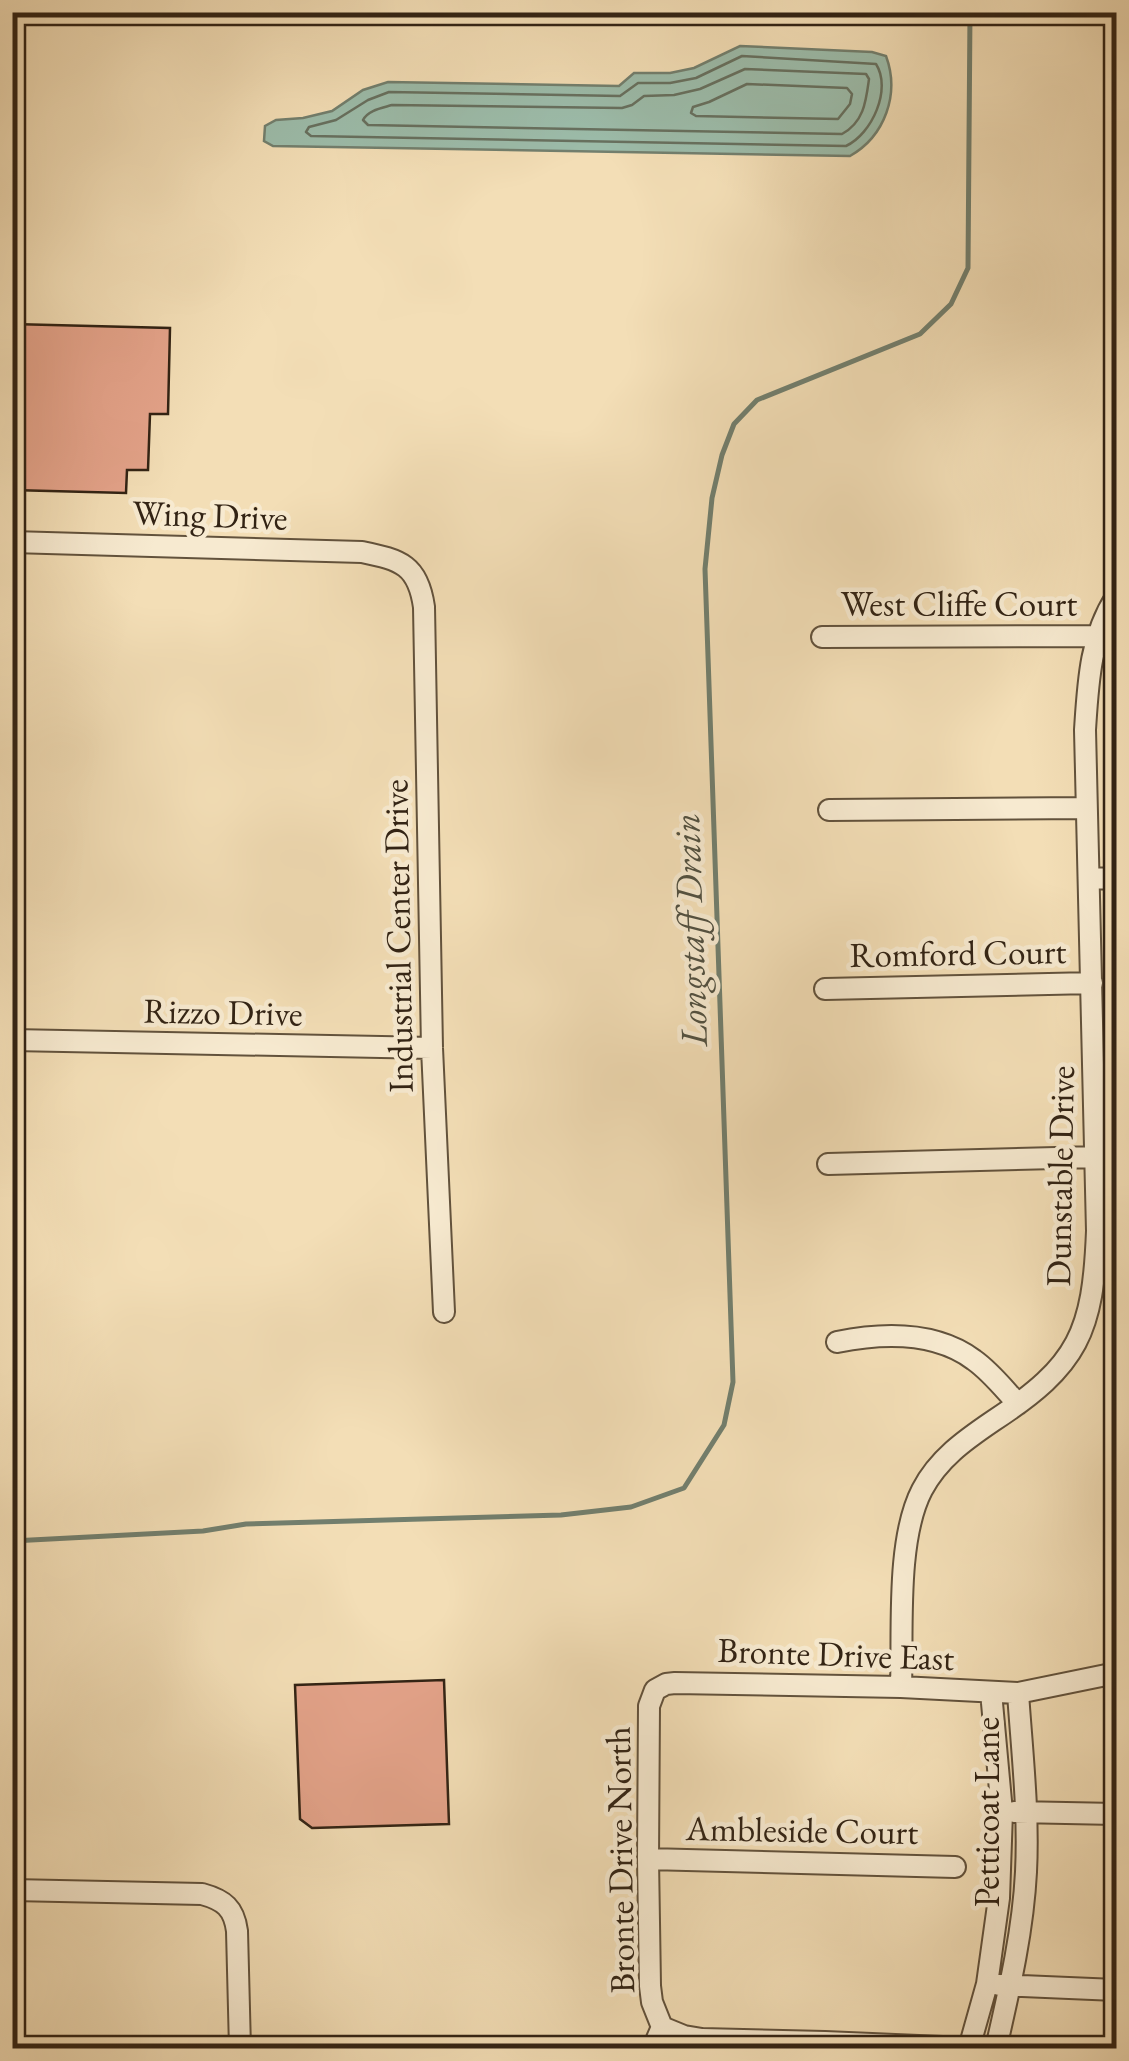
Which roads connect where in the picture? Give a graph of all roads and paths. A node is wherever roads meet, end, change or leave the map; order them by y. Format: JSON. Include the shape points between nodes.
{"nodes":[{"id":1,"x":12,"y":542,"type":"edge"},
{"id":2,"x":404,"y":565,"type":"joint"},
{"id":3,"x":1116,"y":597,"type":"edge"},
{"id":4,"x":1096,"y":636,"type":"junction"},
{"id":5,"x":822,"y":637,"type":"dead end"},
{"id":6,"x":1086,"y":808,"type":"junction"},
{"id":7,"x":830,"y":810,"type":"dead end"},
{"id":8,"x":1089,"y":878,"type":"junction"},
{"id":9,"x":1116,"y":879,"type":"edge"},
{"id":10,"x":1092,"y":983,"type":"junction"},
{"id":11,"x":825,"y":989,"type":"dead end"},
{"id":12,"x":12,"y":1040,"type":"edge"},
{"id":13,"x":432,"y":1048,"type":"junction"},
{"id":14,"x":1096,"y":1157,"type":"junction"},
{"id":15,"x":828,"y":1164,"type":"dead end"},
{"id":16,"x":1107,"y":1231,"type":"edge"},
{"id":17,"x":444,"y":1312,"type":"dead end"},
{"id":18,"x":837,"y":1342,"type":"dead end"},
{"id":19,"x":1018,"y":1404,"type":"junction"},
{"id":20,"x":1116,"y":1674,"type":"edge"},
{"id":21,"x":902,"y":1687,"type":"junction"},
{"id":22,"x":654,"y":1690,"type":"joint"},
{"id":23,"x":991,"y":1692,"type":"junction"},
{"id":24,"x":1018,"y":1693,"type":"junction"},
{"id":25,"x":1002,"y":1812,"type":"junction"},
{"id":26,"x":1026,"y":1812,"type":"junction"},
{"id":27,"x":1116,"y":1814,"type":"edge"},
{"id":28,"x":648,"y":1859,"type":"junction"},
{"id":29,"x":954,"y":1867,"type":"dead end"},
{"id":30,"x":12,"y":1890,"type":"edge"},
{"id":31,"x":987,"y":1984,"type":"junction"},
{"id":32,"x":1010,"y":1986,"type":"junction"},
{"id":33,"x":1116,"y":1990,"type":"edge"},
{"id":34,"x":662,"y":2027,"type":"junction"},
{"id":35,"x":825,"y":2045,"type":"edge"},
{"id":36,"x":240,"y":2048,"type":"edge"},
{"id":37,"x":653,"y":2048,"type":"edge"},
{"id":38,"x":968,"y":2048,"type":"edge"},
{"id":39,"x":996,"y":2048,"type":"edge"}],
"edges":[{"from":1,"to":2,"type":"street","name":"Wing Drive","via":[[362,552]]},
{"from":2,"to":13,"type":"street","name":"Industrial Center Drive","via":[[421,587],[424,607]]},
{"from":3,"to":4,"type":"street","name":"Dunstable Drive"},
{"from":4,"to":5,"type":"street","name":"West Cliffe Court"},
{"from":4,"to":6,"type":"street","name":"Dunstable Drive","via":[[1085,730]]},
{"from":6,"to":7,"type":"street"},
{"from":6,"to":8,"type":"street","name":"Dunstable Drive"},
{"from":8,"to":9,"type":"street"},
{"from":8,"to":10,"type":"street","name":"Dunstable Drive"},
{"from":10,"to":11,"type":"street","name":"Romford Court"},
{"from":10,"to":14,"type":"street","name":"Dunstable Drive"},
{"from":12,"to":13,"type":"street","name":"Rizzo Drive"},
{"from":13,"to":17,"type":"street","name":"Industrial Center Drive"},
{"from":14,"to":15,"type":"street"},
{"from":14,"to":16,"type":"street","name":"Dunstable Drive"},
{"from":16,"to":19,"type":"street","name":"Dunstable Drive","via":[[1075,1346]]},
{"from":18,"to":19,"type":"street","via":[[879,1335],[949,1346],[987,1370]]},
{"from":19,"to":21,"type":"street","name":"Dunstable Drive","via":[[957,1446],[922,1490],[904,1564]]},
{"from":20,"to":24,"type":"street","name":"Bronte Drive East"},
{"from":21,"to":22,"type":"street","name":"Bronte Drive East","via":[[675,1683]]},
{"from":21,"to":23,"type":"street","name":"Bronte Drive East"},
{"from":22,"to":28,"type":"street","name":"Bronte Drive North"},
{"from":23,"to":24,"type":"street","name":"Bronte Drive East"},
{"from":23,"to":25,"type":"street","name":"Petticoat Lane"},
{"from":24,"to":26,"type":"street","name":"Petticoat Lane"},
{"from":25,"to":26,"type":"street"},
{"from":25,"to":31,"type":"street","name":"Petticoat Lane","via":[[1000,1898]]},
{"from":26,"to":27,"type":"street"},
{"from":26,"to":32,"type":"street","name":"Petticoat Lane","via":[[1026,1873]]},
{"from":28,"to":29,"type":"street","name":"Ambleside Court"},
{"from":28,"to":34,"type":"street","name":"Bronte Drive North","via":[[650,1986]]},
{"from":30,"to":36,"type":"street","via":[[202,1894],[224,1902],[237,1931]]},
{"from":31,"to":32,"type":"street"},
{"from":31,"to":38,"type":"street","name":"Petticoat Lane"},
{"from":32,"to":33,"type":"street"},
{"from":32,"to":39,"type":"street","name":"Petticoat Lane"},
{"from":34,"to":35,"type":"street","via":[[702,2039]]},
{"from":34,"to":37,"type":"street"},
{"from":35,"to":38,"type":"street"}]}
